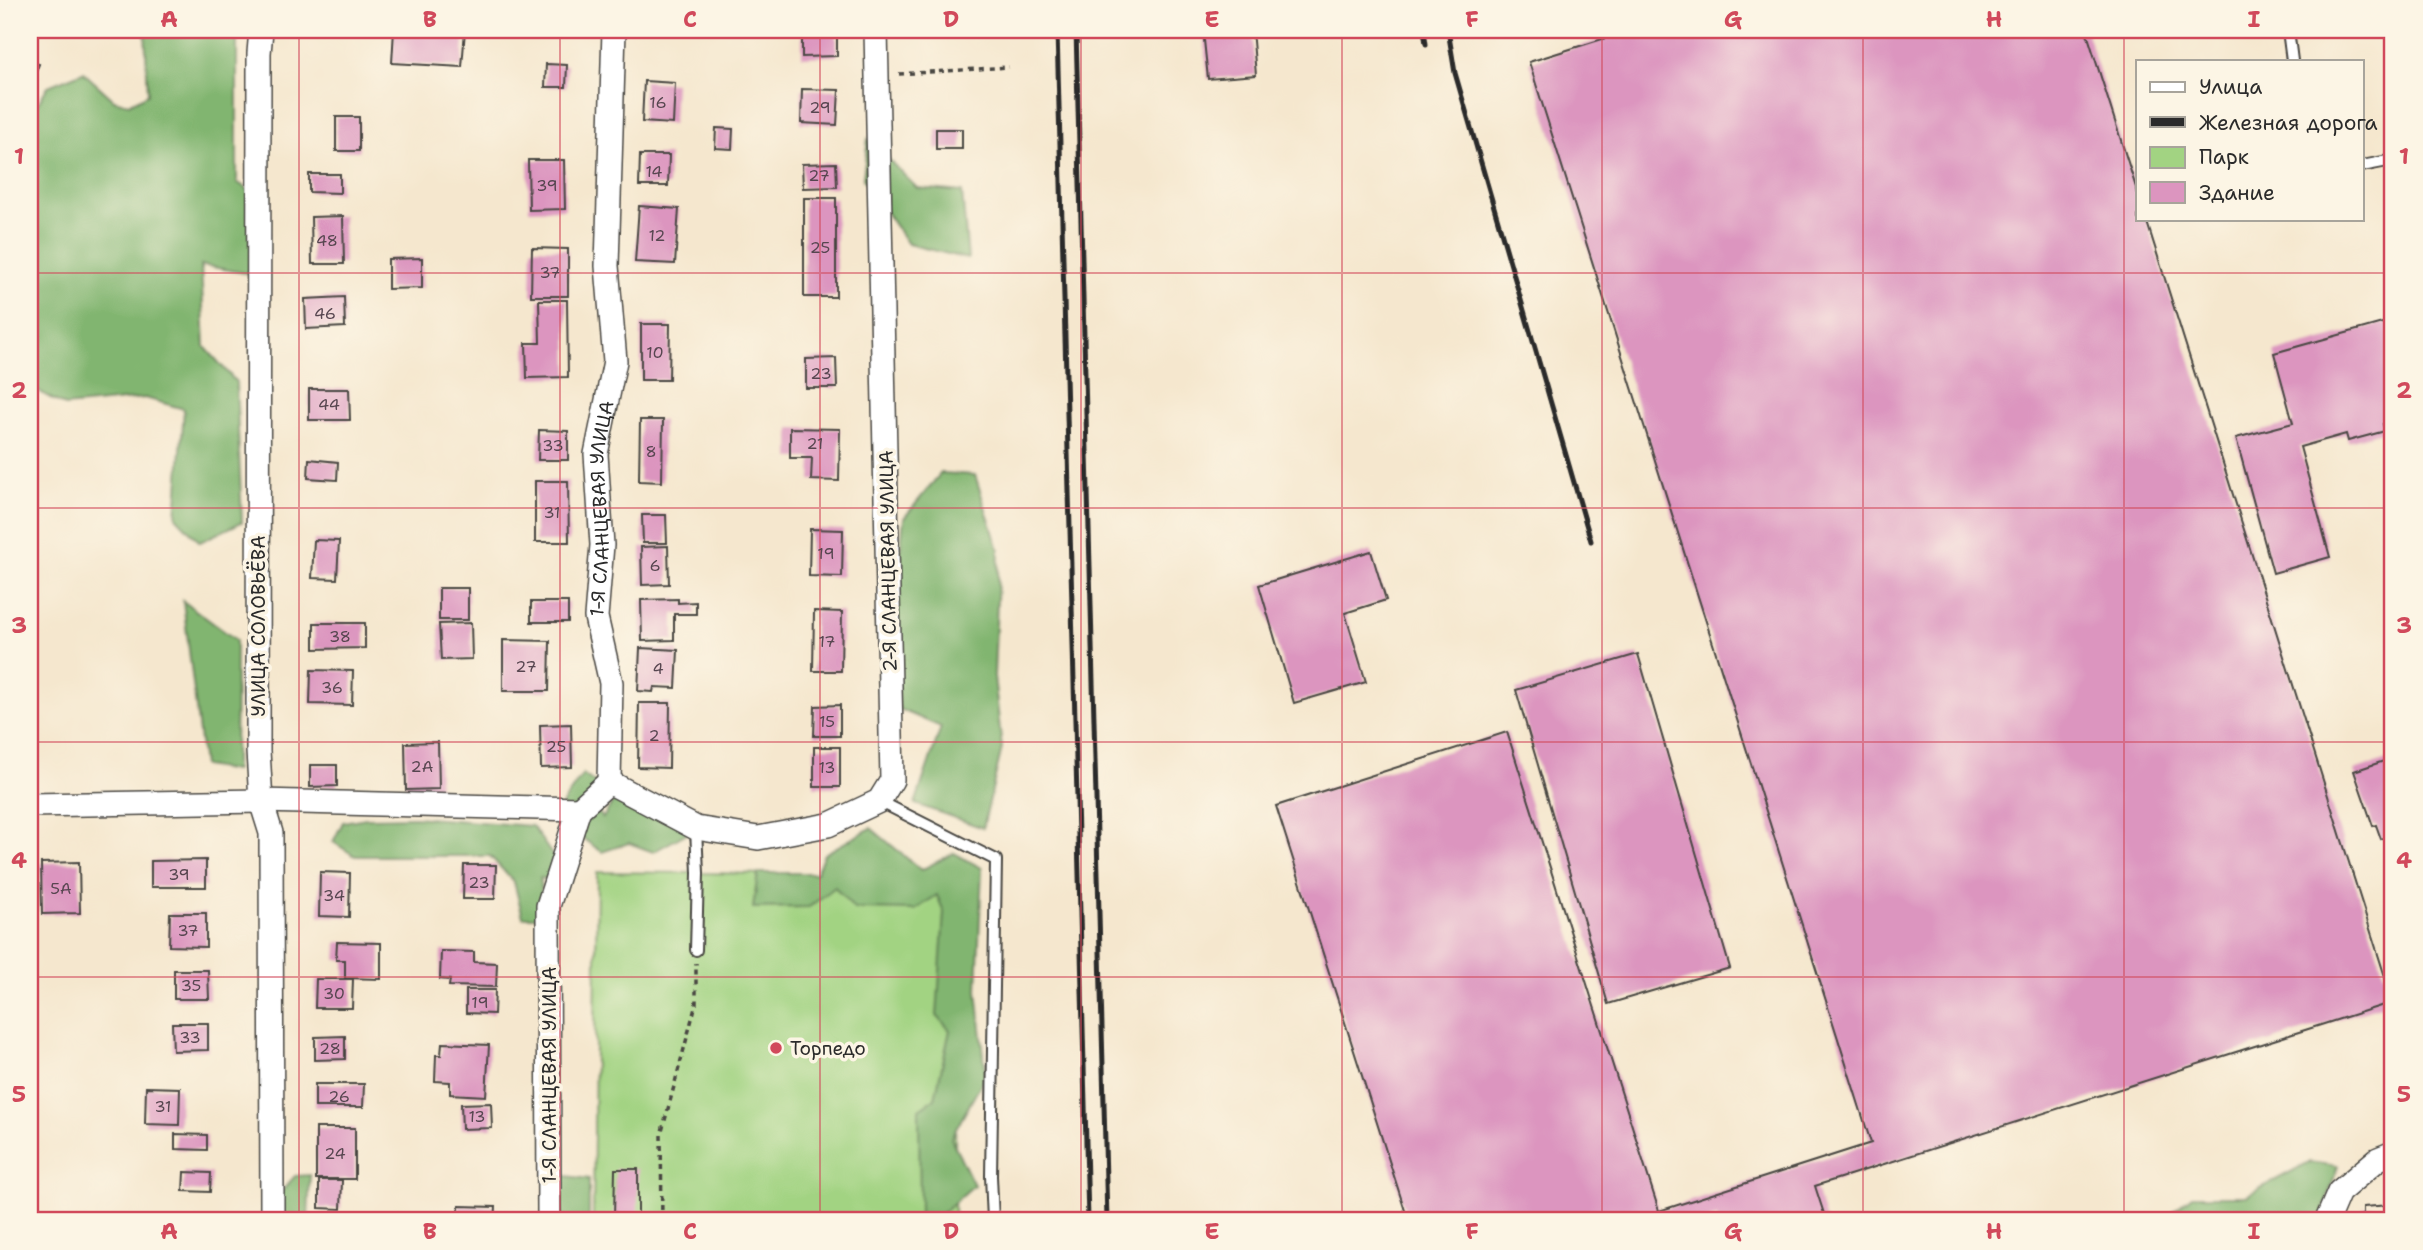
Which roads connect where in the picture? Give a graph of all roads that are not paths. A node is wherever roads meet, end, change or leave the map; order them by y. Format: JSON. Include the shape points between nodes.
{"nodes":[{"id":1,"x":261,"y":30,"type":"edge"},
{"id":2,"x":614,"y":30,"type":"edge"},
{"id":3,"x":876,"y":30,"type":"edge"},
{"id":4,"x":2288,"y":30,"type":"edge"},
{"id":5,"x":2292,"y":60,"type":"edge"},
{"id":6,"x":2393,"y":160,"type":"edge"},
{"id":7,"x":2364,"y":166,"type":"edge"},
{"id":8,"x":610,"y":782,"type":"junction"},
{"id":9,"x":261,"y":801,"type":"junction"},
{"id":10,"x":879,"y":801,"type":"junction"},
{"id":11,"x":30,"y":805,"type":"edge"},
{"id":12,"x":579,"y":809,"type":"junction"},
{"id":13,"x":696,"y":828,"type":"junction"},
{"id":14,"x":696,"y":950,"type":"road end"},
{"id":15,"x":2393,"y":1153,"type":"edge"},
{"id":16,"x":272,"y":1220,"type":"edge"},
{"id":17,"x":549,"y":1220,"type":"edge"},
{"id":18,"x":993,"y":1220,"type":"edge"},
{"id":19,"x":2327,"y":1220,"type":"edge"}],
"edges":[{"from":1,"to":9,"type":"street","name":"УЛИЦА СОЛОВЬЁВА"},
{"from":2,"to":8,"type":"street","name":"1-Я СЛАНЦЕВАЯ УЛИЦА","via":[[607,266],[615,361],[596,454],[602,545],[596,617],[611,683]]},
{"from":3,"to":10,"type":"street","name":"2-Я СЛАНЦЕВАЯ УЛИЦА","via":[[892,780]]},
{"from":4,"to":5,"type":"lane"},
{"from":6,"to":7,"type":"lane"},
{"from":8,"to":12,"type":"street"},
{"from":8,"to":13,"type":"street"},
{"from":9,"to":11,"type":"street"},
{"from":9,"to":12,"type":"street"},
{"from":9,"to":16,"type":"street","name":"УЛИЦА СОЛОВЬЁВА","via":[[271,833]]},
{"from":10,"to":13,"type":"street","via":[[828,825],[758,838]]},
{"from":10,"to":18,"type":"lane","via":[[996,860]]},
{"from":12,"to":17,"type":"street","name":"1-Я СЛАНЦЕВАЯ УЛИЦА","via":[[548,906]]},
{"from":13,"to":14,"type":"lane"},
{"from":15,"to":19,"type":"street","via":[[2378,1159],[2339,1192]]}]}
